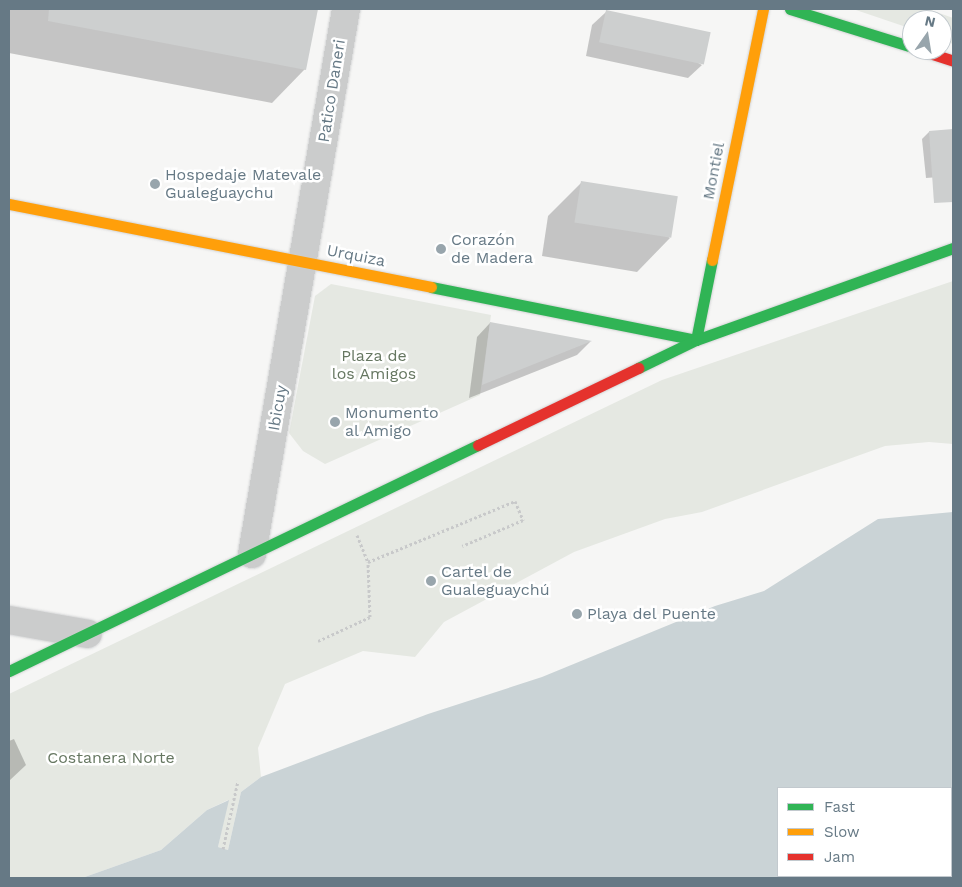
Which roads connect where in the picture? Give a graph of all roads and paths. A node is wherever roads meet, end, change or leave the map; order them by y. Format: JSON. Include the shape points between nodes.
{"nodes":[{"id":1,"x":346,"y":9,"type":"edge"},
{"id":2,"x":763,"y":9,"type":"edge"},
{"id":3,"x":790,"y":9,"type":"edge"},
{"id":4,"x":902,"y":45,"type":"edge"},
{"id":5,"x":9,"y":204,"type":"edge"},
{"id":6,"x":953,"y":248,"type":"edge"},
{"id":7,"x":304,"y":262,"type":"junction"},
{"id":8,"x":696,"y":340,"type":"junction"},
{"id":9,"x":354,"y":528,"type":"dead end"},
{"id":10,"x":462,"y":546,"type":"dead end"},
{"id":11,"x":252,"y":554,"type":"junction"},
{"id":12,"x":368,"y":562,"type":"junction"},
{"id":13,"x":9,"y":620,"type":"edge"},
{"id":14,"x":88,"y":634,"type":"junction"},
{"id":15,"x":318,"y":641,"type":"dead end"},
{"id":16,"x":9,"y":671,"type":"edge"},
{"id":17,"x":238,"y":782,"type":"dead end"},
{"id":18,"x":222,"y":848,"type":"dead end"}],
"edges":[{"from":1,"to":7,"type":"street","name":"Patico Daneri"},
{"from":2,"to":8,"type":"main road","name":"Montiel"},
{"from":3,"to":4,"type":"main road"},
{"from":5,"to":7,"type":"main road","name":"Urquiza"},
{"from":6,"to":8,"type":"main road"},
{"from":7,"to":8,"type":"main road","name":"Urquiza"},
{"from":7,"to":11,"type":"street","name":"Ibicuy"},
{"from":8,"to":11,"type":"main road"},
{"from":9,"to":12,"type":"path"},
{"from":10,"to":12,"type":"path","via":[[523,520],[515,501]]},
{"from":11,"to":14,"type":"main road"},
{"from":12,"to":15,"type":"path","via":[[370,617]]},
{"from":13,"to":14,"type":"street"},
{"from":14,"to":16,"type":"main road"},
{"from":17,"to":18,"type":"path"}]}
